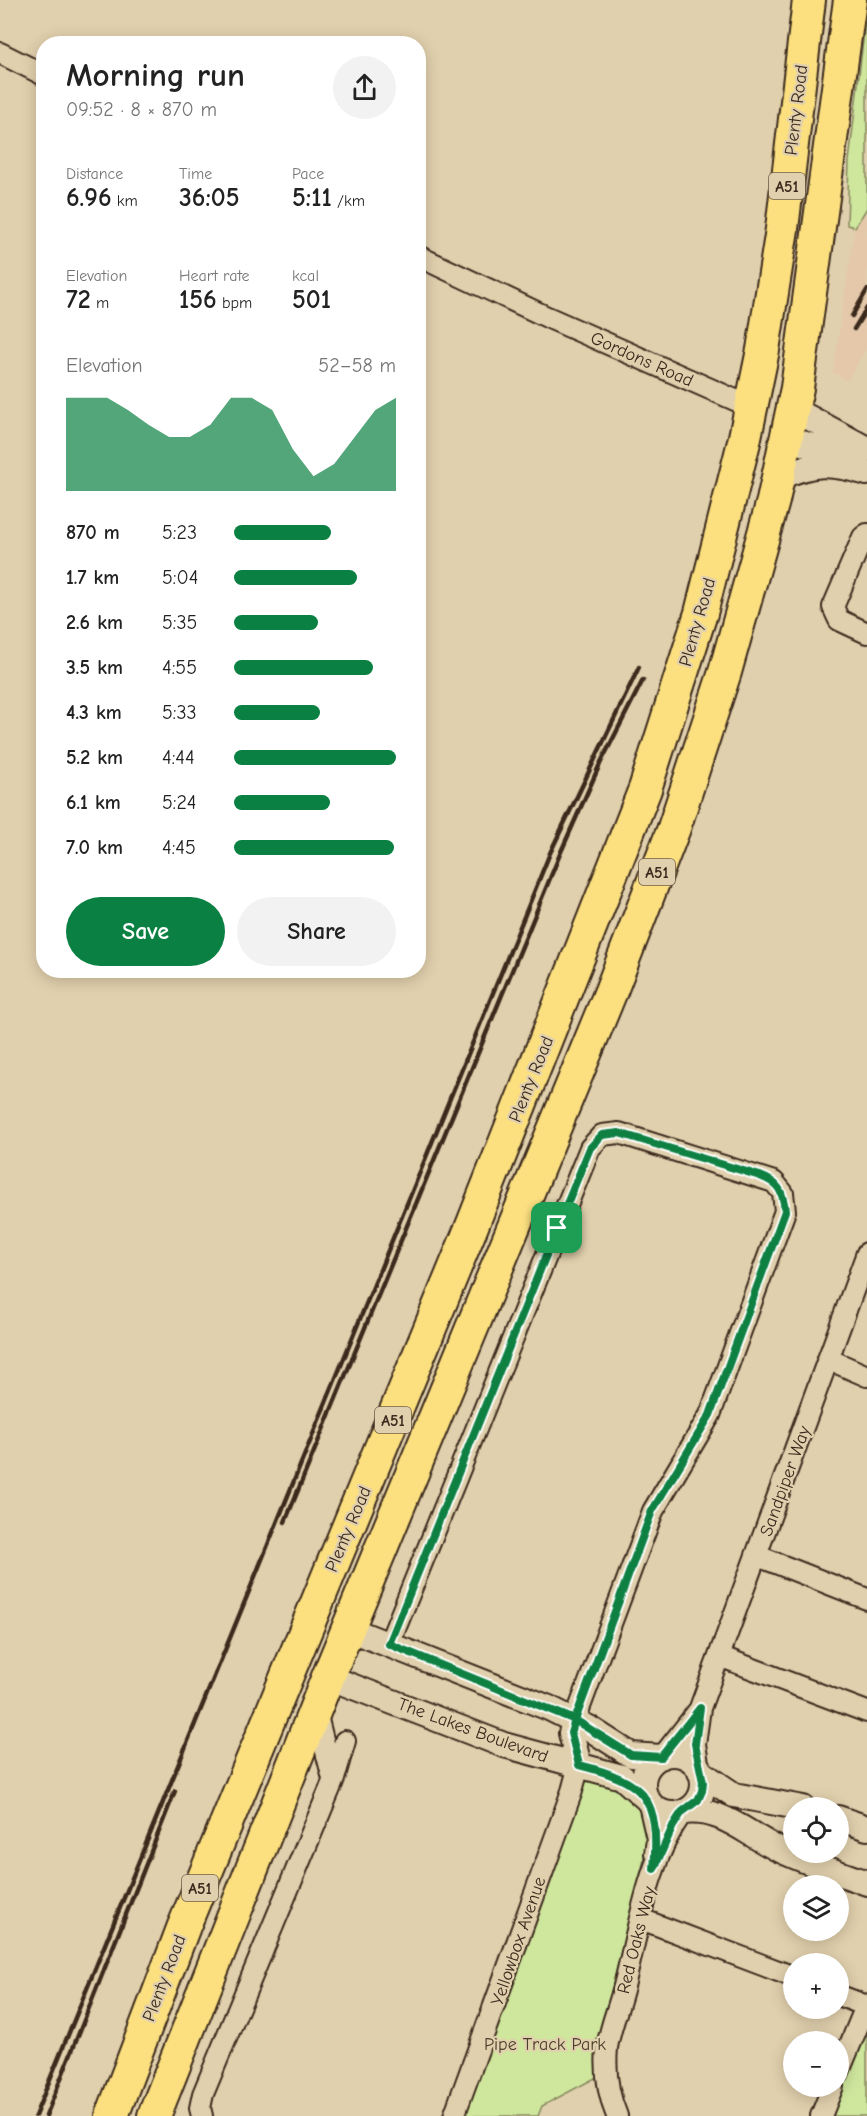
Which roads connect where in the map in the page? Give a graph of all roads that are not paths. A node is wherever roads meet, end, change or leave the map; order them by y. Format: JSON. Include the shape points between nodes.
{"nodes":[{"id":1,"x":809,"y":0,"type":"edge"},
{"id":2,"x":850,"y":0,"type":"edge"},
{"id":3,"x":0,"y":53,"type":"edge"},
{"id":4,"x":36,"y":71,"type":"edge"},
{"id":5,"x":426,"y":260,"type":"edge"},
{"id":6,"x":751,"y":407,"type":"junction"},
{"id":7,"x":790,"y":423,"type":"junction"},
{"id":8,"x":867,"y":449,"type":"edge"},
{"id":9,"x":867,"y":464,"type":"edge"},
{"id":10,"x":867,"y":473,"type":"edge"},
{"id":11,"x":778,"y":478,"type":"junction"},
{"id":12,"x":867,"y":534,"type":"edge"},
{"id":13,"x":867,"y":633,"type":"edge"},
{"id":14,"x":867,"y":1254,"type":"edge"},
{"id":15,"x":828,"y":1359,"type":"junction"},
{"id":16,"x":867,"y":1376,"type":"edge"},
{"id":17,"x":758,"y":1556,"type":"junction"},
{"id":18,"x":867,"y":1599,"type":"edge"},
{"id":19,"x":312,"y":1614,"type":"junction"},
{"id":20,"x":350,"y":1629,"type":"junction"},
{"id":21,"x":389,"y":1644,"type":"junction"},
{"id":22,"x":719,"y":1656,"type":"junction"},
{"id":23,"x":292,"y":1661,"type":"junction"},
{"id":24,"x":328,"y":1677,"type":"junction"},
{"id":25,"x":700,"y":1708,"type":"junction"},
{"id":26,"x":316,"y":1712,"type":"junction"},
{"id":27,"x":867,"y":1712,"type":"edge"},
{"id":28,"x":575,"y":1720,"type":"junction"},
{"id":29,"x":345,"y":1741,"type":"dead end"},
{"id":30,"x":662,"y":1757,"type":"junction"},
{"id":31,"x":579,"y":1765,"type":"junction"},
{"id":32,"x":700,"y":1771,"type":"junction"},
{"id":33,"x":334,"y":1779,"type":"junction"},
{"id":34,"x":648,"y":1800,"type":"junction"},
{"id":35,"x":783,"y":1804,"type":"edge"},
{"id":36,"x":682,"y":1812,"type":"junction"},
{"id":37,"x":849,"y":1822,"type":"edge"},
{"id":38,"x":867,"y":1828,"type":"edge"},
{"id":39,"x":654,"y":1869,"type":"junction"},
{"id":40,"x":867,"y":1883,"type":"edge"},
{"id":41,"x":641,"y":1919,"type":"junction"},
{"id":42,"x":783,"y":1973,"type":"edge"},
{"id":43,"x":849,"y":1999,"type":"edge"},
{"id":44,"x":867,"y":2006,"type":"edge"},
{"id":45,"x":618,"y":2011,"type":"junction"},
{"id":46,"x":849,"y":2048,"type":"edge"},
{"id":47,"x":829,"y":2097,"type":"edge"},
{"id":48,"x":112,"y":2116,"type":"edge"},
{"id":49,"x":154,"y":2116,"type":"edge"},
{"id":50,"x":202,"y":2116,"type":"edge"},
{"id":51,"x":454,"y":2116,"type":"edge"},
{"id":52,"x":617,"y":2116,"type":"edge"},
{"id":53,"x":626,"y":2116,"type":"edge"},
{"id":54,"x":821,"y":2116,"type":"edge"}],
"edges":[{"from":1,"to":6,"type":"highway","name":"Plenty Road","number":"A51","via":[[782,229]]},
{"from":2,"to":7,"type":"highway","number":"A51"},
{"from":3,"to":4,"type":"street"},
{"from":5,"to":6,"type":"street","name":"Gordons Road"},
{"from":6,"to":7,"type":"highway","name":"Gordons Road"},
{"from":6,"to":19,"type":"highway","name":"Plenty Road","number":"A51","via":[[701,613],[645,789],[524,1097]]},
{"from":7,"to":8,"type":"street","name":"Gordons Road"},
{"from":7,"to":9,"type":"street","name":"Gordons Road"},
{"from":7,"to":11,"type":"highway","number":"A51"},
{"from":10,"to":11,"type":"street","via":[[822,464],[805,466]]},
{"from":11,"to":20,"type":"highway","number":"A51","via":[[734,642],[674,828]]},
{"from":12,"to":13,"type":"street","via":[[862,537],[832,607],[839,620]]},
{"from":14,"to":15,"type":"street","name":"Sandpiper Way"},
{"from":15,"to":16,"type":"street"},
{"from":15,"to":17,"type":"street","name":"Sandpiper Way"},
{"from":17,"to":18,"type":"street"},
{"from":17,"to":22,"type":"street","name":"Sandpiper Way"},
{"from":19,"to":20,"type":"highway"},
{"from":19,"to":23,"type":"highway","name":"Plenty Road","number":"A51"},
{"from":20,"to":21,"type":"street"},
{"from":20,"to":24,"type":"highway","number":"A51"},
{"from":21,"to":28,"type":"street"},
{"from":21,"to":28,"type":"street","via":[[590,1148],[602,1135],[619,1133],[774,1182],[783,1193],[785,1211],[710,1415],[652,1511]]},
{"from":22,"to":25,"type":"street","name":"Sandpiper Way"},
{"from":22,"to":27,"type":"street"},
{"from":23,"to":24,"type":"highway"},
{"from":23,"to":48,"type":"highway","name":"Plenty Road","number":"A51"},
{"from":24,"to":26,"type":"highway","number":"A51"},
{"from":24,"to":31,"type":"street","name":"The Lakes Boulevard","via":[[478,1735]]},
{"from":25,"to":30,"type":"street","name":"Sandpiper Way"},
{"from":25,"to":32,"type":"street","name":"Sandpiper Way","via":[[695,1744]]},
{"from":26,"to":33,"type":"street"},
{"from":26,"to":49,"type":"highway","number":"A51"},
{"from":28,"to":30,"type":"street","via":[[631,1755]]},
{"from":28,"to":31,"type":"street","via":[[571,1733]]},
{"from":29,"to":33,"type":"street"},
{"from":30,"to":32,"type":"street","via":[[680,1755]]},
{"from":30,"to":34,"type":"street","via":[[646,1771],[644,1790]]},
{"from":31,"to":34,"type":"street","name":"The Lakes Boulevard","via":[[622,1777]]},
{"from":31,"to":51,"type":"street","name":"Yellowbox Avenue"},
{"from":32,"to":35,"type":"street","via":[[734,1795]]},
{"from":32,"to":36,"type":"street","via":[[702,1791],[698,1800]]},
{"from":33,"to":50,"type":"street","via":[[203,2094]]},
{"from":34,"to":36,"type":"street","via":[[663,1812]]},
{"from":34,"to":39,"type":"street","name":"Red Oaks Way","via":[[657,1839]]},
{"from":36,"to":39,"type":"street","name":"Red Oaks Way"},
{"from":36,"to":40,"type":"street","via":[[699,1810],[721,1815],[784,1851]]},
{"from":37,"to":38,"type":"street"},
{"from":39,"to":41,"type":"street","name":"Red Oaks Way"},
{"from":41,"to":42,"type":"street"},
{"from":41,"to":45,"type":"street","name":"Red Oaks Way"},
{"from":43,"to":44,"type":"street"},
{"from":44,"to":46,"type":"street"},
{"from":45,"to":52,"type":"street","name":"Red Oaks Way","via":[[609,2035],[607,2069]]},
{"from":45,"to":53,"type":"street","name":"Red Oaks Way","via":[[617,2082]]},
{"from":47,"to":54,"type":"street"}]}
